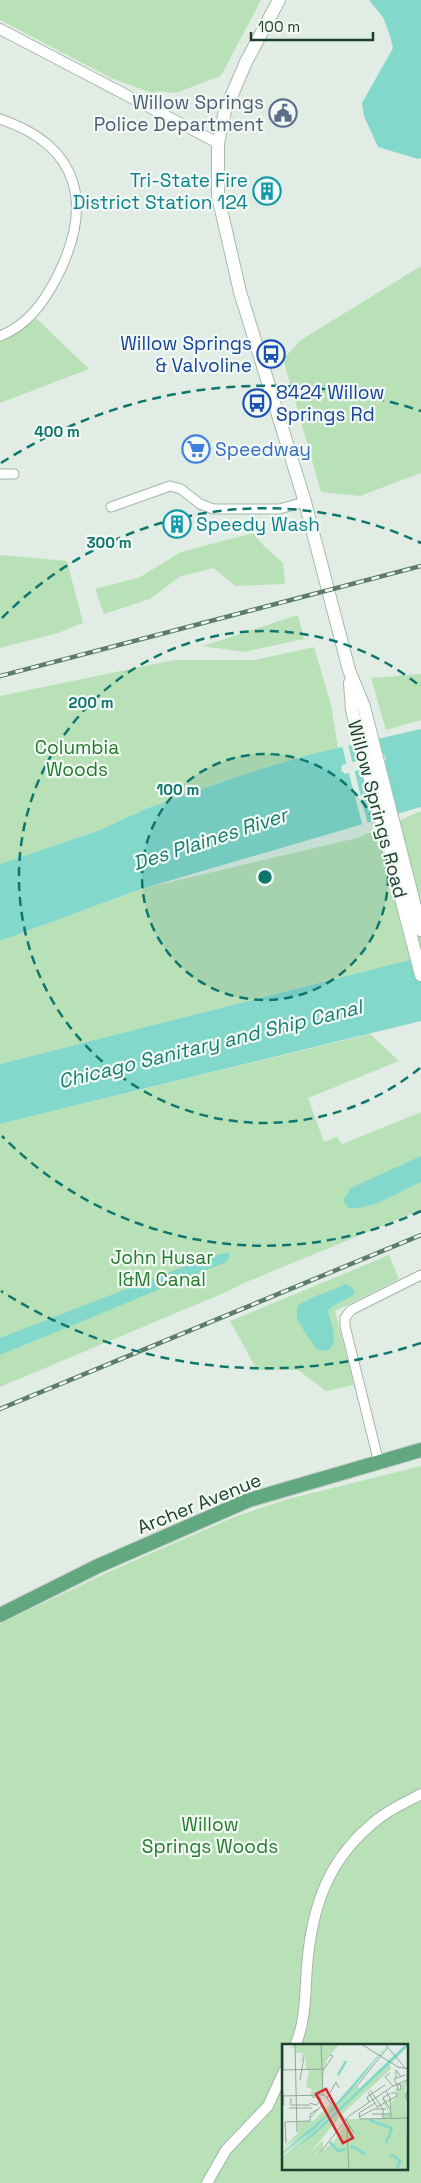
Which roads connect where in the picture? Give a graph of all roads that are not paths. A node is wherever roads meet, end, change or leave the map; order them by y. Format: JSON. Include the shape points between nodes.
{"nodes":[{"id":1,"x":278,"y":0,"type":"edge"},
{"id":2,"x":0,"y":29,"type":"edge"},
{"id":3,"x":0,"y":118,"type":"edge"},
{"id":4,"x":218,"y":143,"type":"junction"},
{"id":5,"x":0,"y":336,"type":"edge"},
{"id":6,"x":0,"y":474,"type":"edge"},
{"id":7,"x":14,"y":474,"type":"dead end"},
{"id":8,"x":305,"y":502,"type":"junction"},
{"id":9,"x":111,"y":507,"type":"dead end"},
{"id":10,"x":358,"y":708,"type":"junction"},
{"id":11,"x":421,"y":930,"type":"edge"},
{"id":12,"x":421,"y":975,"type":"edge"},
{"id":13,"x":421,"y":1275,"type":"edge"},
{"id":14,"x":421,"y":1450,"type":"edge"},
{"id":15,"x":379,"y":1462,"type":"junction"},
{"id":16,"x":0,"y":1615,"type":"edge"},
{"id":17,"x":421,"y":1794,"type":"edge"},
{"id":18,"x":296,"y":2044,"type":"edge"},
{"id":19,"x":282,"y":2075,"type":"edge"},
{"id":20,"x":207,"y":2183,"type":"edge"}],
"edges":[{"from":1,"to":4,"type":"main road","name":"Willow Springs Road","via":[[235,86]]},
{"from":2,"to":4,"type":"street"},
{"from":3,"to":5,"type":"street","via":[[44,140],[64,162],[75,188],[77,221],[71,246],[47,295],[30,317]]},
{"from":4,"to":8,"type":"main road","name":"Willow Springs Road","via":[[218,196],[228,245]]},
{"from":6,"to":7,"type":"street"},
{"from":8,"to":9,"type":"street","via":[[279,509],[213,509],[200,504],[181,489],[170,486]]},
{"from":8,"to":10,"type":"main road","name":"Willow Springs Road"},
{"from":10,"to":11,"type":"main road","name":"Willow Springs Road"},
{"from":10,"to":12,"type":"main road","name":"Willow Springs Road"},
{"from":13,"to":15,"type":"street","via":[[351,1310],[345,1318]]},
{"from":14,"to":15,"type":"main road","name":"Archer Avenue"},
{"from":15,"to":16,"type":"main road","name":"Archer Avenue","via":[[248,1500],[98,1566]]},
{"from":17,"to":18,"type":"street","via":[[379,1818],[360,1835],[329,1877],[317,1903],[310,1933],[302,2030]]},
{"from":19,"to":20,"type":"street","via":[[268,2106],[226,2150]]}]}
